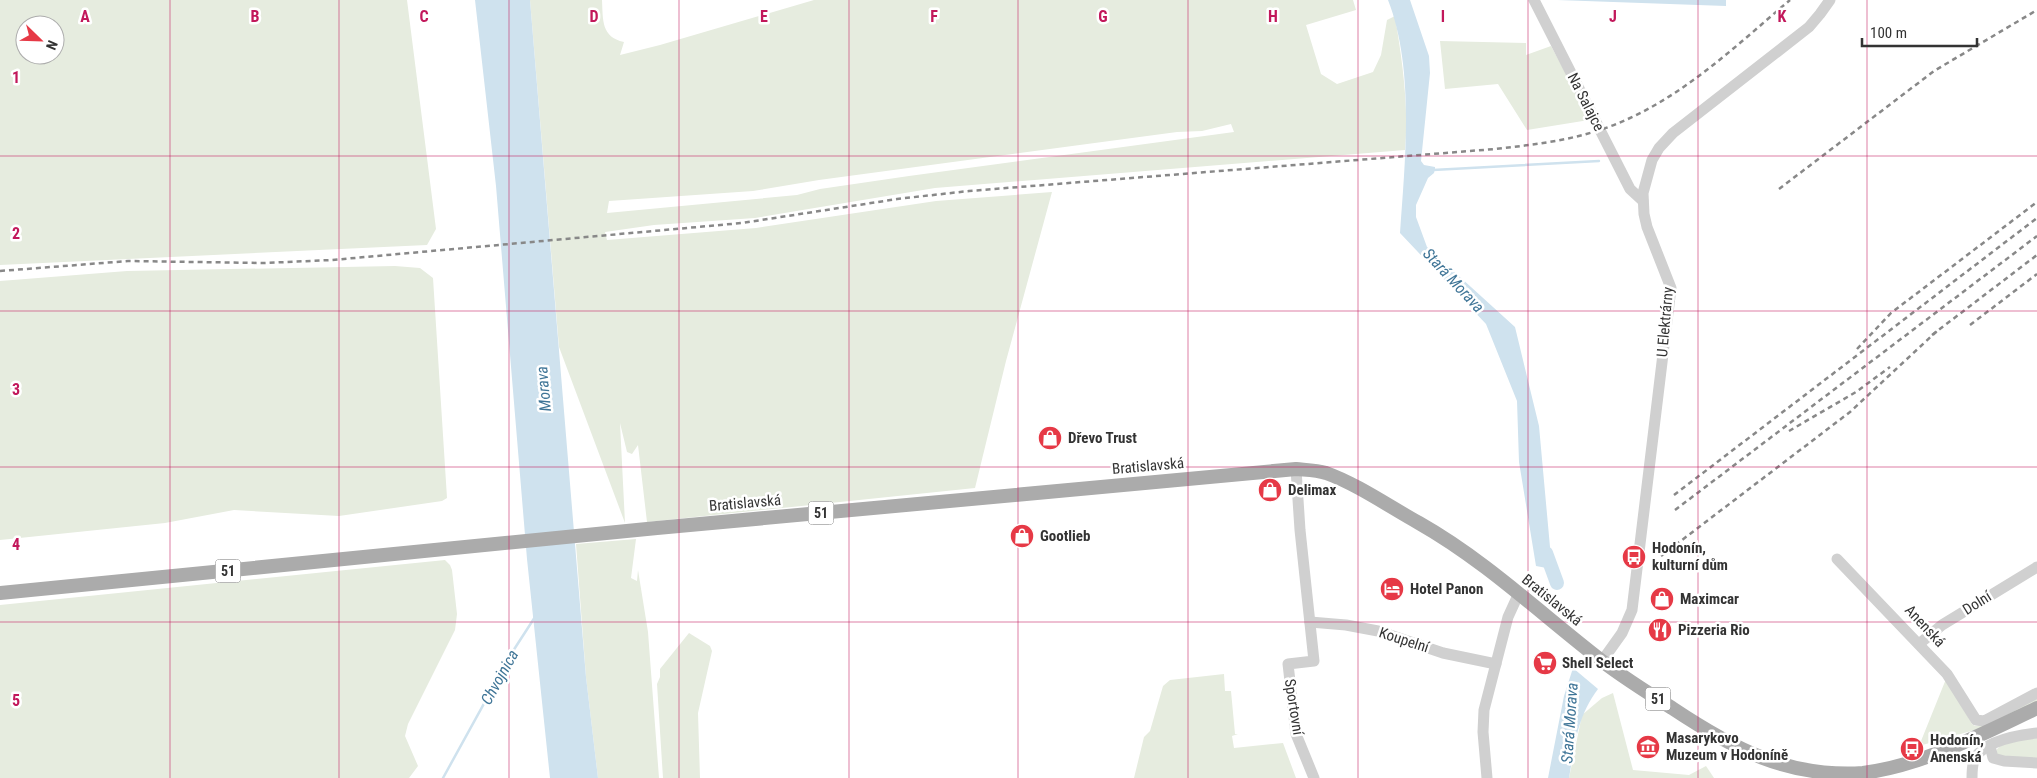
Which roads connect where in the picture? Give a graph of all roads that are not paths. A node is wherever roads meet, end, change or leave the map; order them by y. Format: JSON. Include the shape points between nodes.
{"nodes":[{"id":1,"x":1534,"y":0,"type":"edge"},
{"id":2,"x":1830,"y":0,"type":"edge"},
{"id":3,"x":1643,"y":201,"type":"junction"},
{"id":4,"x":1296,"y":469,"type":"junction"},
{"id":5,"x":1837,"y":559,"type":"dead end"},
{"id":6,"x":2037,"y":567,"type":"edge"},
{"id":7,"x":0,"y":593,"type":"edge"},
{"id":8,"x":1519,"y":594,"type":"junction"},
{"id":9,"x":1310,"y":622,"type":"junction"},
{"id":10,"x":1919,"y":644,"type":"junction"},
{"id":11,"x":1602,"y":661,"type":"junction"},
{"id":12,"x":1496,"y":664,"type":"junction"},
{"id":13,"x":2037,"y":692,"type":"edge"},
{"id":14,"x":2037,"y":708,"type":"edge"},
{"id":15,"x":2037,"y":733,"type":"edge"},
{"id":16,"x":1990,"y":746,"type":"junction"},
{"id":17,"x":2037,"y":763,"type":"edge"},
{"id":18,"x":1880,"y":774,"type":"edge"},
{"id":19,"x":1314,"y":778,"type":"edge"},
{"id":20,"x":1487,"y":778,"type":"edge"},
{"id":21,"x":1972,"y":778,"type":"edge"}],
"edges":[{"from":1,"to":3,"type":"street","name":"Na Salajce","via":[[1630,189]]},
{"from":2,"to":3,"type":"street","name":"U Elektrárny","via":[[1809,27],[1673,132],[1652,160]]},
{"from":3,"to":11,"type":"street","name":"U Elektrárny","via":[[1647,227],[1671,288],[1632,610],[1622,634]]},
{"from":4,"to":7,"type":"main road","name":"Bratislavská","number":"51"},
{"from":4,"to":8,"type":"main road","name":"Bratislavská","number":"51","via":[[1324,473],[1346,482],[1460,548]]},
{"from":4,"to":9,"type":"street"},
{"from":5,"to":10,"type":"street","name":"Anenská"},
{"from":6,"to":10,"type":"street","name":"Dolní","via":[[1942,624]]},
{"from":8,"to":11,"type":"main road","name":"Bratislavská","number":"51"},
{"from":8,"to":12,"type":"street","via":[[1508,618]]},
{"from":9,"to":12,"type":"street","name":"Koupelní","via":[[1378,631],[1443,653]]},
{"from":9,"to":19,"type":"street","name":"Sportovní","via":[[1314,661],[1288,664],[1296,734]]},
{"from":10,"to":13,"type":"street","name":"Anenská","via":[[1947,674],[1976,720],[1984,721]]},
{"from":11,"to":18,"type":"main road","number":"51","via":[[1703,729],[1760,760],[1816,774]]},
{"from":12,"to":20,"type":"street","via":[[1483,721]]},
{"from":14,"to":18,"type":"main road","number":"51"},
{"from":15,"to":16,"type":"street","via":[[2013,736]]},
{"from":16,"to":17,"type":"street","via":[[1993,758]]},
{"from":16,"to":21,"type":"street","via":[[1981,750],[1976,758]]}]}
